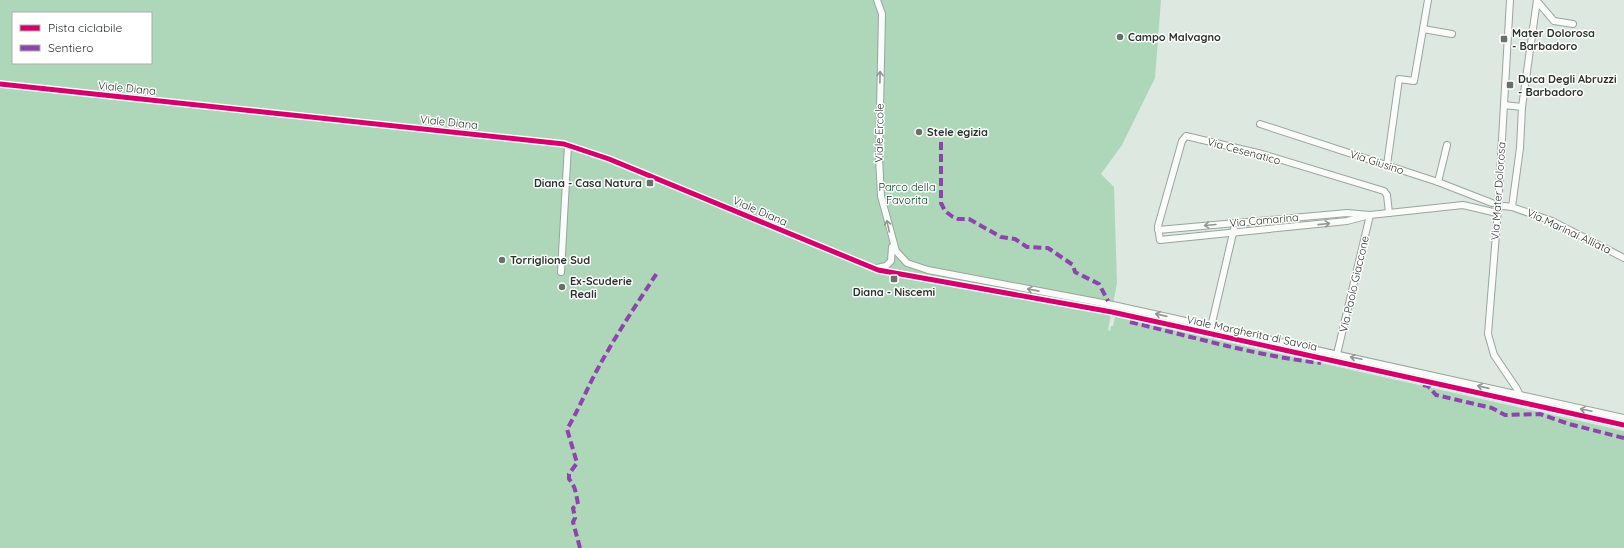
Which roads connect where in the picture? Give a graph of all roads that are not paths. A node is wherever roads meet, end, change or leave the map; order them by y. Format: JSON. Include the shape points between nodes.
{"nodes":[{"id":1,"x":877,"y":0,"type":"edge"},
{"id":2,"x":882,"y":0,"type":"edge"},
{"id":3,"x":1428,"y":0,"type":"edge"},
{"id":4,"x":1510,"y":0,"type":"edge"},
{"id":5,"x":1537,"y":1,"type":"edge"},
{"id":6,"x":882,"y":14,"type":"junction"},
{"id":7,"x":1573,"y":24,"type":"dead end"},
{"id":8,"x":1423,"y":29,"type":"junction"},
{"id":9,"x":1452,"y":34,"type":"dead end"},
{"id":10,"x":0,"y":84,"type":"edge"},
{"id":11,"x":1504,"y":105,"type":"junction"},
{"id":12,"x":1522,"y":107,"type":"junction"},
{"id":13,"x":1260,"y":124,"type":"dead end"},
{"id":14,"x":568,"y":145,"type":"junction"},
{"id":15,"x":1447,"y":145,"type":"dead end"},
{"id":16,"x":1387,"y":165,"type":"junction"},
{"id":17,"x":1438,"y":182,"type":"junction"},
{"id":18,"x":1492,"y":203,"type":"dead end"},
{"id":19,"x":1512,"y":207,"type":"junction"},
{"id":20,"x":1500,"y":209,"type":"junction"},
{"id":21,"x":1389,"y":213,"type":"junction"},
{"id":22,"x":1370,"y":215,"type":"junction"},
{"id":23,"x":1233,"y":223,"type":"junction"},
{"id":24,"x":1158,"y":230,"type":"junction"},
{"id":25,"x":1234,"y":232,"type":"junction"},
{"id":26,"x":1160,"y":240,"type":"joint"},
{"id":27,"x":892,"y":242,"type":"junction"},
{"id":28,"x":1624,"y":258,"type":"edge"},
{"id":29,"x":904,"y":261,"type":"joint"},
{"id":30,"x":873,"y":268,"type":"junction"},
{"id":31,"x":561,"y":272,"type":"dead end"},
{"id":32,"x":1211,"y":327,"type":"junction"},
{"id":33,"x":1337,"y":354,"type":"junction"},
{"id":34,"x":1521,"y":396,"type":"junction"},
{"id":35,"x":1516,"y":402,"type":"junction"},
{"id":36,"x":1525,"y":404,"type":"junction"},
{"id":37,"x":1624,"y":418,"type":"edge"},
{"id":38,"x":1624,"y":425,"type":"edge"}],
"edges":[{"from":1,"to":6,"type":"street","name":"Viale Ercole"},
{"from":2,"to":6,"type":"street"},
{"from":3,"to":8,"type":"street"},
{"from":4,"to":11,"type":"street","name":"Via Mater Dolorosa"},
{"from":5,"to":7,"type":"street","via":[[1554,21]]},
{"from":5,"to":12,"type":"street","name":"Via Marinai Alliata"},
{"from":27,"to":6,"type":"street","name":"Viale Ercole","one_way":true,"via":[[880,183]]},
{"from":8,"to":9,"type":"street"},
{"from":8,"to":16,"type":"street","via":[[1414,80],[1399,79]]},
{"from":10,"to":14,"type":"street","name":"Viale Diana"},
{"from":11,"to":12,"type":"street"},
{"from":11,"to":20,"type":"street","name":"Via Mater Dolorosa","bridge":true},
{"from":12,"to":19,"type":"street","name":"Via Marinai Alliata","via":[[1520,148]]},
{"from":13,"to":16,"type":"street","name":"Via Giusino"},
{"from":14,"to":30,"type":"street","name":"Viale Diana"},
{"from":14,"to":31,"type":"street"},
{"from":15,"to":17,"type":"street"},
{"from":16,"to":17,"type":"street","name":"Via Giusino"},
{"from":17,"to":18,"type":"street","name":"Via Giusino"},
{"from":19,"to":20,"type":"street"},
{"from":19,"to":28,"type":"street","name":"Via Marinai Alliata","via":[[1540,215]]},
{"from":20,"to":21,"type":"street","name":"Via Camarina","via":[[1462,205]]},
{"from":20,"to":34,"type":"street","name":"Via Mater Dolorosa","via":[[1488,334],[1494,355]]},
{"from":21,"to":22,"type":"street","name":"Via Camarina"},
{"from":21,"to":24,"type":"street","name":"Via Cesenatico","via":[[1387,195],[1384,191],[1262,154],[1186,136],[1182,141]]},
{"from":22,"to":23,"type":"street","name":"Via Camarina","via":[[1347,213]]},
{"from":25,"to":22,"type":"street","name":"Via Camarina","one_way":true,"via":[[1347,221]]},
{"from":22,"to":33,"type":"street","name":"Via Paolo Giaccone"},
{"from":23,"to":24,"type":"street","name":"Via Camarina","one_way":true},
{"from":23,"to":25,"type":"street"},
{"from":24,"to":26,"type":"street","name":"Via Cesenatico"},
{"from":25,"to":26,"type":"street","name":"Via Camarina"},
{"from":25,"to":32,"type":"street"},
{"from":27,"to":29,"type":"street","name":"Viale Ercole"},
{"from":27,"to":30,"type":"street","via":[[891,261],[882,268]]},
{"from":32,"to":29,"type":"street","name":"Viale Margherita di Savoia","one_way":true,"via":[[1114,305],[928,270]]},
{"from":30,"to":35,"type":"street","name":"Viale Margherita di Savoia","via":[[1112,312]]},
{"from":32,"to":33,"type":"street","name":"Viale Margherita di Savoia"},
{"from":34,"to":33,"type":"street","name":"Viale Margherita di Savoia","one_way":true},
{"from":34,"to":35,"type":"street"},
{"from":34,"to":36,"type":"street","name":"Via Mater Dolorosa"},
{"from":37,"to":34,"type":"street","name":"Viale Margherita di Savoia","one_way":true},
{"from":35,"to":36,"type":"street","name":"Viale Margherita di Savoia"},
{"from":36,"to":38,"type":"street","name":"Viale Margherita di Savoia"}]}
